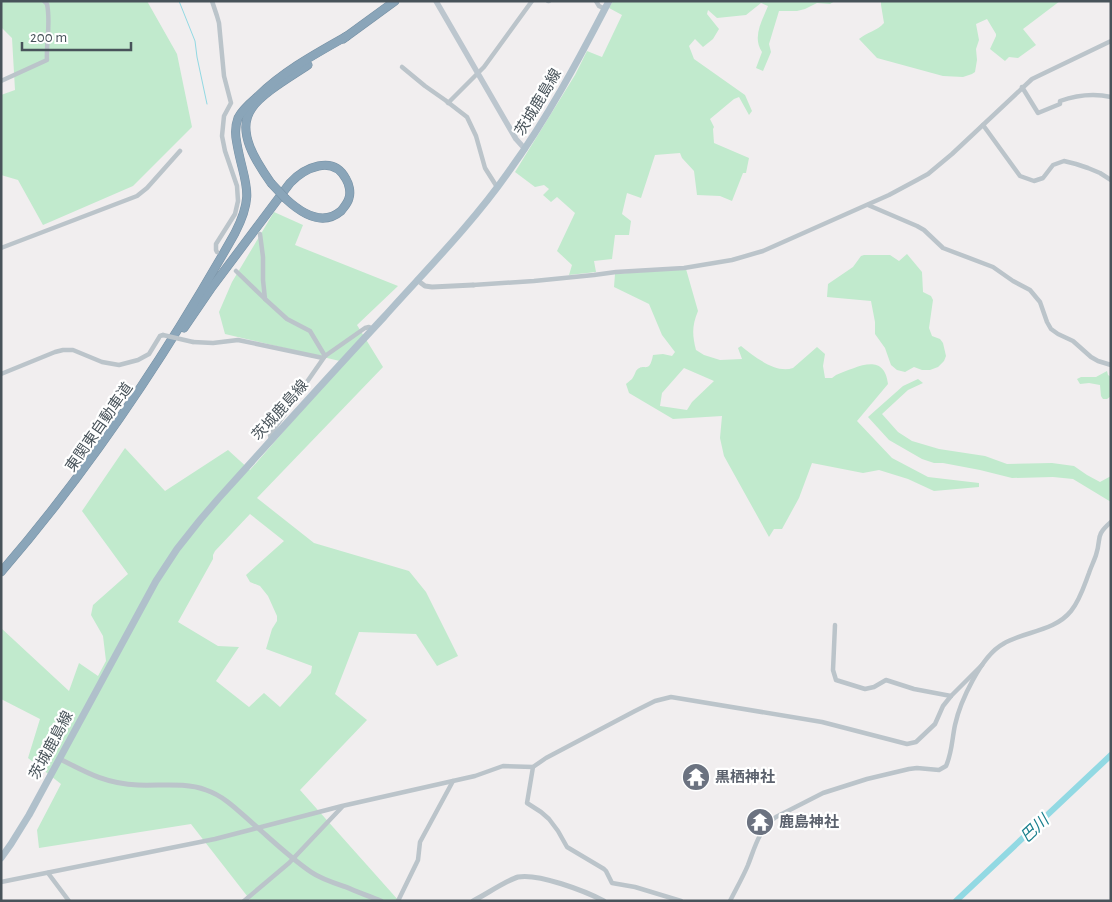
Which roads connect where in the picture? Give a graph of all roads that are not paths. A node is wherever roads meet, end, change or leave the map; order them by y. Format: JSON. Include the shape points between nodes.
{"nodes":[{"id":1,"x":44,"y":1,"type":"edge"},
{"id":2,"x":212,"y":1,"type":"edge"},
{"id":3,"x":395,"y":1,"type":"edge"},
{"id":4,"x":436,"y":1,"type":"edge"},
{"id":5,"x":532,"y":1,"type":"edge"},
{"id":6,"x":596,"y":1,"type":"edge"},
{"id":7,"x":609,"y":1,"type":"edge"},
{"id":8,"x":605,"y":9,"type":"junction"},
{"id":9,"x":347,"y":36,"type":"junction"},
{"id":10,"x":1111,"y":41,"type":"edge"},
{"id":11,"x":402,"y":67,"type":"dead end"},
{"id":12,"x":478,"y":74,"type":"junction"},
{"id":13,"x":1,"y":81,"type":"edge"},
{"id":14,"x":1022,"y":87,"type":"junction"},
{"id":15,"x":1111,"y":96,"type":"edge"},
{"id":16,"x":448,"y":102,"type":"junction"},
{"id":17,"x":983,"y":125,"type":"junction"},
{"id":18,"x":525,"y":149,"type":"junction"},
{"id":19,"x":180,"y":151,"type":"dead end"},
{"id":20,"x":1111,"y":180,"type":"edge"},
{"id":21,"x":497,"y":187,"type":"junction"},
{"id":22,"x":868,"y":205,"type":"junction"},
{"id":23,"x":260,"y":234,"type":"dead end"},
{"id":24,"x":1,"y":248,"type":"edge"},
{"id":25,"x":218,"y":252,"type":"dead end"},
{"id":26,"x":236,"y":271,"type":"dead end"},
{"id":27,"x":417,"y":280,"type":"junction"},
{"id":28,"x":473,"y":285,"type":"joint"},
{"id":29,"x":266,"y":299,"type":"junction"},
{"id":30,"x":372,"y":329,"type":"junction"},
{"id":31,"x":324,"y":357,"type":"junction"},
{"id":32,"x":1111,"y":365,"type":"edge"},
{"id":33,"x":1,"y":374,"type":"edge"},
{"id":34,"x":271,"y":440,"type":"junction"},
{"id":35,"x":1111,"y":522,"type":"edge"},
{"id":36,"x":1,"y":572,"type":"edge"},
{"id":37,"x":1,"y":577,"type":"edge"},
{"id":38,"x":835,"y":625,"type":"dead end"},
{"id":39,"x":982,"y":665,"type":"junction"},
{"id":40,"x":950,"y":696,"type":"junction"},
{"id":41,"x":60,"y":758,"type":"junction"},
{"id":42,"x":533,"y":767,"type":"junction"},
{"id":43,"x":453,"y":781,"type":"junction"},
{"id":44,"x":342,"y":806,"type":"junction"},
{"id":45,"x":258,"y":828,"type":"junction"},
{"id":46,"x":1,"y":858,"type":"edge"},
{"id":47,"x":294,"y":858,"type":"junction"},
{"id":48,"x":48,"y":873,"type":"junction"},
{"id":49,"x":1,"y":882,"type":"edge"},
{"id":50,"x":251,"y":899,"type":"edge"},
{"id":51,"x":69,"y":901,"type":"edge"},
{"id":52,"x":244,"y":901,"type":"edge"},
{"id":53,"x":381,"y":901,"type":"edge"},
{"id":54,"x":398,"y":901,"type":"edge"},
{"id":55,"x":473,"y":901,"type":"edge"},
{"id":56,"x":604,"y":901,"type":"edge"},
{"id":57,"x":681,"y":901,"type":"edge"},
{"id":58,"x":730,"y":901,"type":"edge"}],
"edges":[{"from":1,"to":13,"type":"street","via":[[49,17],[47,60]]},
{"from":2,"to":25,"type":"street","via":[[219,23],[224,76],[230,99],[224,116],[223,144],[238,194],[235,214],[216,244]]},
{"from":3,"to":9,"type":"highway"},
{"from":4,"to":12,"type":"main road"},
{"from":5,"to":12,"type":"street"},
{"from":6,"to":8,"type":"street"},
{"from":7,"to":8,"type":"main road","name":"茨城鹿島線"},
{"from":8,"to":18,"type":"main road","name":"茨城鹿島線","via":[[563,88]]},
{"from":9,"to":36,"type":"highway","name":"東関東自動車道","via":[[276,80],[241,113],[235,133],[247,195],[245,212],[236,232],[159,361],[94,455]]},
{"from":9,"to":37,"type":"highway","name":"東関東自動車道","bridge":true,"via":[[257,102],[246,120],[249,144],[260,166],[271,182],[286,199],[298,210],[313,217],[329,217],[346,205],[350,192],[346,179],[336,168],[312,167],[290,183],[212,287],[96,458]]},
{"from":10,"to":14,"type":"street","via":[[1041,74]]},
{"from":11,"to":16,"type":"street"},
{"from":12,"to":16,"type":"street"},
{"from":12,"to":18,"type":"main road"},
{"from":14,"to":15,"type":"street","via":[[1038,113],[1078,96]]},
{"from":14,"to":17,"type":"street"},
{"from":16,"to":21,"type":"street","via":[[467,117],[476,136],[484,168]]},
{"from":17,"to":20,"type":"street","via":[[1020,176],[1034,181],[1042,178],[1053,165],[1064,161],[1088,168]]},
{"from":17,"to":22,"type":"street","via":[[928,174]]},
{"from":18,"to":21,"type":"main road","name":"茨城鹿島線"},
{"from":19,"to":24,"type":"street","via":[[137,196]]},
{"from":21,"to":27,"type":"main road","name":"茨城鹿島線"},
{"from":22,"to":28,"type":"street","via":[[763,252],[728,261]]},
{"from":22,"to":32,"type":"street","via":[[917,226],[943,248],[992,267],[1030,290],[1040,302],[1052,329],[1074,341],[1091,357]]},
{"from":23,"to":29,"type":"street"},
{"from":26,"to":29,"type":"street"},
{"from":27,"to":28,"type":"street","via":[[432,287]]},
{"from":27,"to":30,"type":"main road","name":"茨城鹿島線"},
{"from":29,"to":31,"type":"street","via":[[287,319],[310,331]]},
{"from":30,"to":31,"type":"street","via":[[365,328]]},
{"from":30,"to":34,"type":"main road","name":"茨城鹿島線"},
{"from":31,"to":33,"type":"street","bridge":true,"via":[[238,340],[193,342],[163,335],[149,354],[119,365],[73,350],[63,350]]},
{"from":31,"to":34,"type":"street","via":[[270,435]]},
{"from":34,"to":41,"type":"main road","name":"茨城鹿島線","via":[[200,520],[163,570]]},
{"from":35,"to":39,"type":"street","via":[[1099,536],[1097,554],[1085,587],[1070,612],[1054,624],[1003,644]]},
{"from":38,"to":40,"type":"street","via":[[833,670],[836,680],[865,689],[886,680]]},
{"from":39,"to":40,"type":"street"},
{"from":39,"to":58,"type":"street","via":[[955,722],[946,766],[939,770],[901,770],[858,782],[823,793],[776,816],[756,841]]},
{"from":40,"to":42,"type":"street","via":[[934,724],[916,742],[907,744],[822,722],[671,697],[635,711]]},
{"from":41,"to":45,"type":"street","via":[[108,781],[206,790],[223,799]]},
{"from":41,"to":46,"type":"main road","name":"茨城鹿島線","via":[[22,828]]},
{"from":42,"to":43,"type":"street","via":[[503,766]]},
{"from":42,"to":57,"type":"street","via":[[527,802],[549,819],[566,847],[604,869],[612,883]]},
{"from":43,"to":44,"type":"street"},
{"from":43,"to":54,"type":"street","via":[[420,842],[418,860]]},
{"from":44,"to":45,"type":"street"},
{"from":44,"to":47,"type":"street"},
{"from":45,"to":47,"type":"street"},
{"from":45,"to":48,"type":"street"},
{"from":47,"to":50,"type":"street"},
{"from":47,"to":53,"type":"street","via":[[324,880]]},
{"from":48,"to":49,"type":"street"},
{"from":48,"to":51,"type":"street"},
{"from":50,"to":52,"type":"street"},
{"from":55,"to":56,"type":"street","via":[[518,877],[553,882]]}]}
